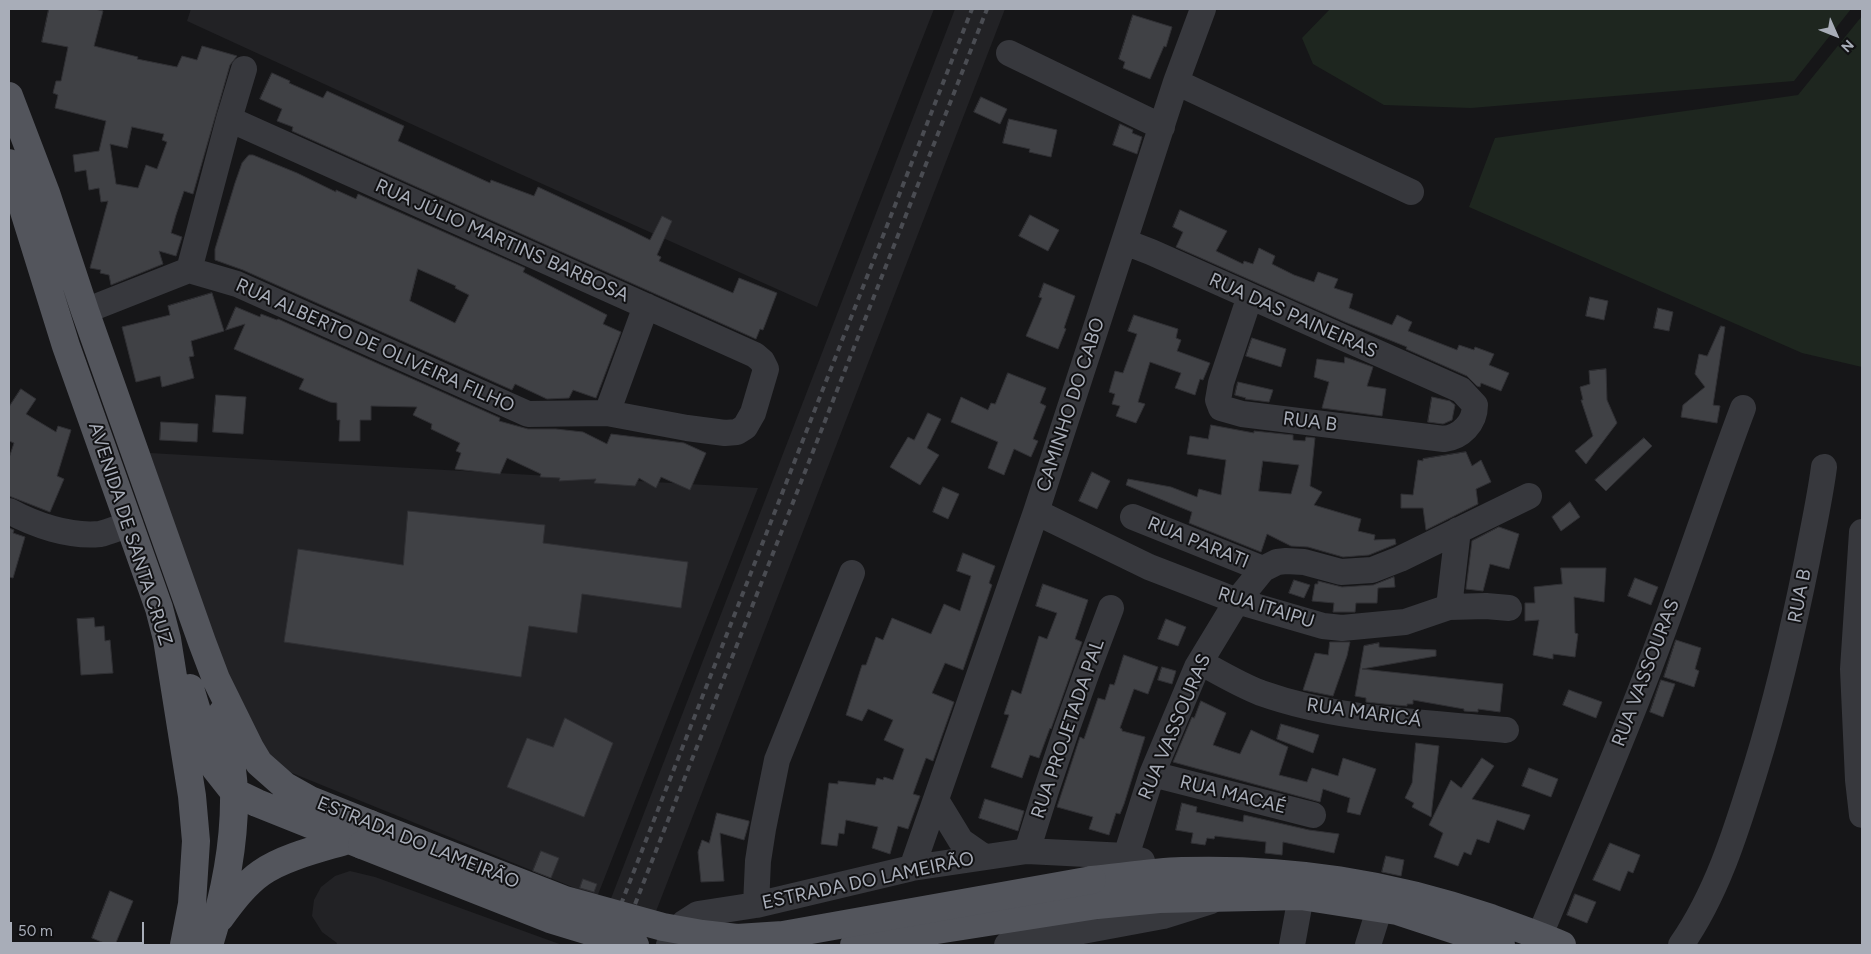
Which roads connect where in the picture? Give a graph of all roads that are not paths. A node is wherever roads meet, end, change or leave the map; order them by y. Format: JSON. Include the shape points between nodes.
{"nodes":[{"id":1,"x":1203,"y":9,"type":"edge"},
{"id":2,"x":1009,"y":53,"type":"dead end"},
{"id":3,"x":244,"y":69,"type":"dead end"},
{"id":4,"x":1176,"y":82,"type":"junction"},
{"id":5,"x":9,"y":96,"type":"edge"},
{"id":6,"x":229,"y":119,"type":"junction"},
{"id":7,"x":1162,"y":127,"type":"junction"},
{"id":8,"x":9,"y":163,"type":"edge"},
{"id":9,"x":1411,"y":192,"type":"dead end"},
{"id":10,"x":1125,"y":242,"type":"junction"},
{"id":11,"x":189,"y":270,"type":"junction"},
{"id":12,"x":1250,"y":296,"type":"junction"},
{"id":13,"x":646,"y":306,"type":"junction"},
{"id":14,"x":84,"y":310,"type":"junction"},
{"id":15,"x":1461,"y":390,"type":"joint"},
{"id":16,"x":1743,"y":408,"type":"dead end"},
{"id":17,"x":753,"y":413,"type":"joint"},
{"id":18,"x":607,"y":414,"type":"junction"},
{"id":19,"x":1824,"y":467,"type":"dead end"},
{"id":20,"x":1529,"y":496,"type":"dead end"},
{"id":21,"x":9,"y":511,"type":"edge"},
{"id":22,"x":1036,"y":512,"type":"junction"},
{"id":23,"x":1133,"y":517,"type":"dead end"},
{"id":24,"x":130,"y":524,"type":"junction"},
{"id":25,"x":1458,"y":530,"type":"junction"},
{"id":26,"x":1862,"y":532,"type":"edge"},
{"id":27,"x":1263,"y":569,"type":"junction"},
{"id":28,"x":852,"y":573,"type":"dead end"},
{"id":29,"x":1237,"y":601,"type":"junction"},
{"id":30,"x":1449,"y":607,"type":"junction"},
{"id":31,"x":1111,"y":608,"type":"dead end"},
{"id":32,"x":1509,"y":608,"type":"dead end"},
{"id":33,"x":167,"y":639,"type":"junction"},
{"id":34,"x":1200,"y":662,"type":"junction"},
{"id":35,"x":216,"y":679,"type":"junction"},
{"id":36,"x":1506,"y":730,"type":"dead end"},
{"id":37,"x":1152,"y":774,"type":"junction"},
{"id":38,"x":234,"y":792,"type":"junction"},
{"id":39,"x":936,"y":800,"type":"junction"},
{"id":40,"x":1313,"y":815,"type":"dead end"},
{"id":41,"x":1862,"y":815,"type":"edge"},
{"id":42,"x":360,"y":836,"type":"junction"},
{"id":43,"x":1026,"y":851,"type":"junction"},
{"id":44,"x":1126,"y":856,"type":"junction"},
{"id":45,"x":984,"y":857,"type":"junction"},
{"id":46,"x":912,"y":868,"type":"junction"},
{"id":47,"x":1181,"y":871,"type":"junction"},
{"id":48,"x":1094,"y":892,"type":"junction"},
{"id":49,"x":1301,"y":896,"type":"junction"},
{"id":50,"x":1220,"y":897,"type":"junction"},
{"id":51,"x":756,"y":905,"type":"junction"},
{"id":52,"x":1380,"y":907,"type":"junction"},
{"id":53,"x":212,"y":934,"type":"edge"},
{"id":54,"x":1551,"y":940,"type":"edge"},
{"id":55,"x":184,"y":945,"type":"edge"},
{"id":56,"x":635,"y":945,"type":"edge"},
{"id":57,"x":669,"y":945,"type":"edge"},
{"id":58,"x":854,"y":945,"type":"edge"},
{"id":59,"x":1007,"y":945,"type":"edge"},
{"id":60,"x":1292,"y":945,"type":"edge"},
{"id":61,"x":1368,"y":945,"type":"edge"},
{"id":62,"x":1501,"y":945,"type":"edge"},
{"id":63,"x":1681,"y":945,"type":"edge"}],
"edges":[{"from":1,"to":4,"type":"street","name":"CAMINHO DO CABO"},
{"from":2,"to":7,"type":"street"},
{"from":3,"to":6,"type":"street"},
{"from":4,"to":7,"type":"street","name":"CAMINHO DO CABO"},
{"from":4,"to":9,"type":"street"},
{"from":5,"to":14,"type":"main road","name":"AVENIDA DE SANTA CRUZ","via":[[46,193]]},
{"from":6,"to":11,"type":"street"},
{"from":6,"to":13,"type":"street","name":"RUA JÚLIO MARTINS BARBOSA"},
{"from":7,"to":10,"type":"street","name":"CAMINHO DO CABO"},
{"from":8,"to":24,"type":"main road","name":"AVENIDA DE SANTA CRUZ","via":[[66,346]]},
{"from":10,"to":12,"type":"street","name":"RUA DAS PAINEIRAS"},
{"from":10,"to":22,"type":"street","name":"CAMINHO DO CABO"},
{"from":11,"to":14,"type":"street"},
{"from":11,"to":18,"type":"street","name":"RUA ALBERTO DE OLIVEIRA FILHO","via":[[238,284],[528,414]]},
{"from":12,"to":15,"type":"street","name":"RUA DAS PAINEIRAS"},
{"from":12,"to":15,"type":"street","name":"RUA B","via":[[1221,383],[1218,400],[1221,408],[1242,414],[1444,439],[1460,434],[1475,413],[1475,406]]},
{"from":13,"to":17,"type":"street","name":"RUA JÚLIO MARTINS BARBOSA","via":[[755,356],[765,364],[766,373]]},
{"from":13,"to":18,"type":"street"},
{"from":14,"to":35,"type":"main road","name":"AVENIDA DE SANTA CRUZ"},
{"from":16,"to":54,"type":"street","name":"RUA VASSOURAS"},
{"from":17,"to":18,"type":"street","name":"RUA ALBERTO DE OLIVEIRA FILHO","via":[[745,427],[725,433]]},
{"from":19,"to":63,"type":"street","name":"RUA B","via":[[1796,620],[1769,724],[1735,833],[1712,892]]},
{"from":20,"to":25,"type":"street"},
{"from":21,"to":24,"type":"street","via":[[58,530],[100,534]]},
{"from":22,"to":29,"type":"street","name":"RUA ITAIPU","via":[[1149,567]]},
{"from":22,"to":39,"type":"street","name":"CAMINHO DO CABO"},
{"from":23,"to":27,"type":"street","name":"RUA PARATI"},
{"from":24,"to":33,"type":"main road","name":"AVENIDA DE SANTA CRUZ"},
{"from":25,"to":27,"type":"street","via":[[1372,570],[1341,572],[1304,562],[1286,561]]},
{"from":25,"to":30,"type":"street"},
{"from":26,"to":41,"type":"street","via":[[1852,668]]},
{"from":27,"to":29,"type":"street","name":"RUA VASSOURAS"},
{"from":28,"to":51,"type":"street","via":[[777,760],[758,862]]},
{"from":29,"to":30,"type":"street","name":"RUA ITAIPU","via":[[1323,626],[1342,628],[1405,622]]},
{"from":29,"to":34,"type":"street","name":"RUA VASSOURAS"},
{"from":30,"to":32,"type":"street","name":"RUA ITAIPU"},
{"from":31,"to":43,"type":"street","name":"RUA PROJETADA PAL","via":[[1081,685]]},
{"from":33,"to":38,"type":"main road","via":[[188,682],[210,758]]},
{"from":33,"to":55,"type":"main road","name":"AVENIDA DE SANTA CRUZ","via":[[196,841],[192,904]]},
{"from":34,"to":36,"type":"street","name":"RUA MARICÁ","via":[[1259,692],[1327,712]]},
{"from":34,"to":37,"type":"street","name":"RUA VASSOURAS"},
{"from":35,"to":38,"type":"main road"},
{"from":35,"to":42,"type":"main road","name":"ESTRADA DO LAMEIRÃO","via":[[260,763],[285,786]]},
{"from":37,"to":40,"type":"street","name":"RUA MACAÉ"},
{"from":37,"to":44,"type":"street","name":"RUA VASSOURAS"},
{"from":38,"to":42,"type":"main road","name":"ESTRADA DO LAMEIRÃO"},
{"from":38,"to":53,"type":"main road","via":[[227,875]]},
{"from":39,"to":45,"type":"street","via":[[961,841]]},
{"from":39,"to":46,"type":"street","name":"CAMINHO DO CABO"},
{"from":42,"to":48,"type":"main road","name":"ESTRADA DO LAMEIRÃO","bridge":true,"via":[[662,927],[737,938],[783,936]]},
{"from":42,"to":53,"type":"main road","via":[[260,873],[234,899]]},
{"from":42,"to":56,"type":"main road","name":"ESTRADA DO LAMEIRÃO","bridge":true,"via":[[550,919]]},
{"from":43,"to":44,"type":"street","name":"ESTRADA DO LAMEIRÃO"},
{"from":43,"to":45,"type":"street","name":"ESTRADA DO LAMEIRÃO"},
{"from":44,"to":47,"type":"street","name":"ESTRADA DO LAMEIRÃO"},
{"from":45,"to":46,"type":"street","name":"ESTRADA DO LAMEIRÃO"},
{"from":46,"to":51,"type":"street","name":"ESTRADA DO LAMEIRÃO"},
{"from":47,"to":48,"type":"main road","name":"ESTRADA DO LAMEIRÃO"},
{"from":47,"to":54,"type":"main road","name":"ESTRADA DO LAMEIRÃO","via":[[1261,872],[1364,883],[1463,909]]},
{"from":48,"to":50,"type":"main road","name":"ESTRADA DO LAMEIRÃO","via":[[1159,899]]},
{"from":48,"to":58,"type":"main road","name":"ESTRADA DO LAMEIRÃO"},
{"from":49,"to":50,"type":"main road","name":"ESTRADA DO LAMEIRÃO"},
{"from":49,"to":52,"type":"main road","name":"ESTRADA DO LAMEIRÃO"},
{"from":49,"to":60,"type":"street"},
{"from":50,"to":59,"type":"street","name":"ESTRADA DO LAMEIRÃO","via":[[1163,916]]},
{"from":51,"to":57,"type":"street","name":"ESTRADA DO LAMEIRÃO","via":[[698,914],[673,934]]},
{"from":52,"to":61,"type":"street"},
{"from":52,"to":62,"type":"main road","name":"ESTRADA DO LAMEIRÃO"}]}
